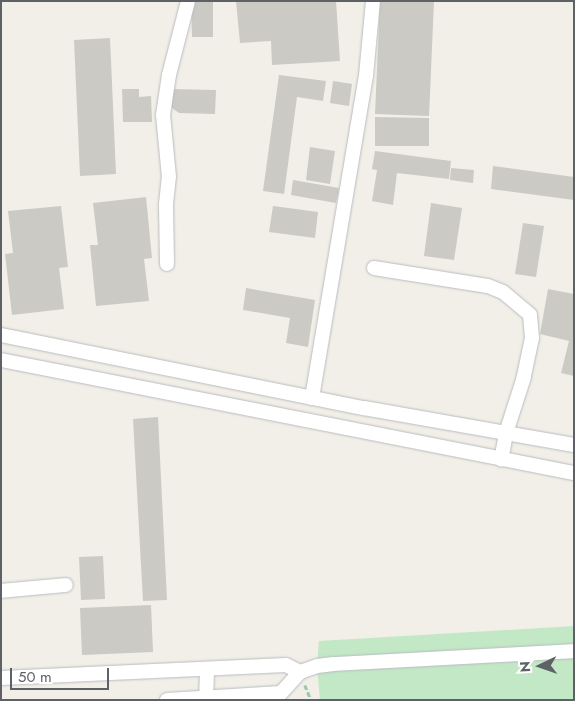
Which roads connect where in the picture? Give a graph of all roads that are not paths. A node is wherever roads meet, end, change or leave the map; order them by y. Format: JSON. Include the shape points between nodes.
{"nodes":[{"id":1,"x":188,"y":1,"type":"edge"},
{"id":2,"x":373,"y":1,"type":"edge"},
{"id":3,"x":167,"y":264,"type":"dead end"},
{"id":4,"x":374,"y":268,"type":"dead end"},
{"id":5,"x":1,"y":335,"type":"edge"},
{"id":6,"x":1,"y":360,"type":"edge"},
{"id":7,"x":312,"y":398,"type":"junction"},
{"id":8,"x":506,"y":433,"type":"junction"},
{"id":9,"x":574,"y":445,"type":"edge"},
{"id":10,"x":501,"y":460,"type":"junction"},
{"id":11,"x":574,"y":473,"type":"edge"},
{"id":12,"x":66,"y":586,"type":"dead end"},
{"id":13,"x":1,"y":591,"type":"edge"},
{"id":14,"x":574,"y":651,"type":"edge"},
{"id":15,"x":206,"y":670,"type":"junction"},
{"id":16,"x":300,"y":672,"type":"junction"},
{"id":17,"x":1,"y":678,"type":"edge"},
{"id":18,"x":206,"y":699,"type":"edge"},
{"id":19,"x":167,"y":700,"type":"edge"}],
"edges":[{"from":1,"to":3,"type":"street","via":[[169,75],[163,115],[169,177]]},
{"from":2,"to":7,"type":"street","via":[[366,76]]},
{"from":4,"to":8,"type":"street","via":[[488,286],[503,292],[530,315],[532,338],[524,377]]},
{"from":5,"to":7,"type":"street"},
{"from":6,"to":10,"type":"street"},
{"from":7,"to":8,"type":"street"},
{"from":8,"to":9,"type":"street"},
{"from":8,"to":10,"type":"street"},
{"from":10,"to":11,"type":"street"},
{"from":12,"to":13,"type":"street"},
{"from":14,"to":16,"type":"street","via":[[334,664]]},
{"from":15,"to":16,"type":"street","via":[[286,665]]},
{"from":15,"to":17,"type":"street"},
{"from":15,"to":18,"type":"street"},
{"from":16,"to":18,"type":"street","via":[[281,693]]},
{"from":18,"to":19,"type":"street"}]}
